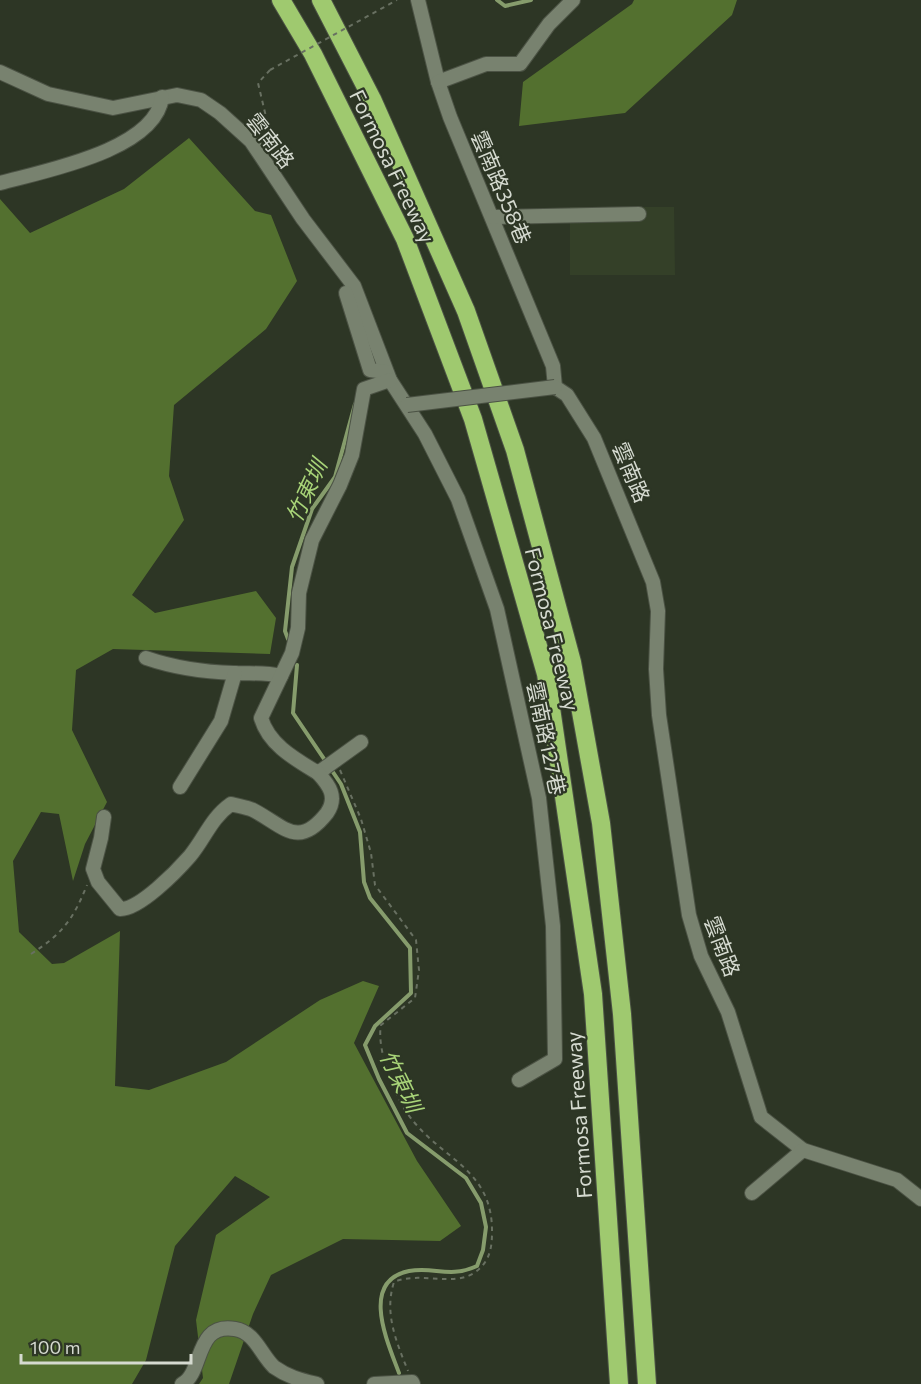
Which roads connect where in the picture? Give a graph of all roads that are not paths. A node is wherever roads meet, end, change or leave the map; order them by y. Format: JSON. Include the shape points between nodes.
{"nodes":[{"id":1,"x":281,"y":0,"type":"edge"},
{"id":2,"x":321,"y":0,"type":"edge"},
{"id":3,"x":418,"y":0,"type":"edge"},
{"id":4,"x":573,"y":0,"type":"edge"},
{"id":5,"x":0,"y":72,"type":"edge"},
{"id":6,"x":438,"y":82,"type":"junction"},
{"id":7,"x":162,"y":98,"type":"junction"},
{"id":8,"x":0,"y":183,"type":"edge"},
{"id":9,"x":639,"y":214,"type":"dead end"},
{"id":10,"x":492,"y":217,"type":"junction"},
{"id":11,"x":346,"y":293,"type":"dead end"},
{"id":12,"x":388,"y":376,"type":"junction"},
{"id":13,"x":555,"y":387,"type":"junction"},
{"id":14,"x":407,"y":405,"type":"junction"},
{"id":15,"x":146,"y":658,"type":"dead end"},
{"id":16,"x":235,"y":674,"type":"junction"},
{"id":17,"x":280,"y":676,"type":"junction"},
{"id":18,"x":361,"y":742,"type":"dead end"},
{"id":19,"x":326,"y":767,"type":"junction"},
{"id":20,"x":180,"y":787,"type":"dead end"},
{"id":21,"x":104,"y":817,"type":"dead end"},
{"id":22,"x":519,"y":1080,"type":"dead end"},
{"id":23,"x":802,"y":1150,"type":"junction"},
{"id":24,"x":752,"y":1193,"type":"dead end"},
{"id":25,"x":921,"y":1199,"type":"edge"},
{"id":26,"x":412,"y":1383,"type":"edge"},
{"id":27,"x":182,"y":1384,"type":"edge"},
{"id":28,"x":317,"y":1384,"type":"edge"},
{"id":29,"x":375,"y":1384,"type":"edge"},
{"id":30,"x":619,"y":1384,"type":"edge"},
{"id":31,"x":647,"y":1384,"type":"edge"}],
"edges":[{"from":1,"to":30,"type":"highway","name":"Formosa Freeway","via":[[313,54],[405,239],[472,419],[546,674],[593,994]]},
{"from":2,"to":31,"type":"highway","name":"Formosa Freeway","via":[[372,99],[466,311],[515,450],[573,662],[601,823],[622,1014]]},
{"from":3,"to":6,"type":"street","name":"雲南路358巷"},
{"from":4,"to":6,"type":"street","via":[[549,24],[520,64],[486,64]]},
{"from":5,"to":7,"type":"street","name":"雲南路","via":[[48,94],[113,108]]},
{"from":6,"to":10,"type":"street","name":"雲南路358巷"},
{"from":7,"to":8,"type":"street","via":[[161,109],[150,125],[129,141]]},
{"from":7,"to":12,"type":"street","name":"雲南路","via":[[187,96],[201,100],[250,141],[354,286]]},
{"from":9,"to":10,"type":"street"},
{"from":10,"to":13,"type":"street","name":"雲南路358巷","via":[[554,366]]},
{"from":11,"to":12,"type":"street","via":[[370,369]]},
{"from":12,"to":14,"type":"street","name":"雲南路"},
{"from":12,"to":17,"type":"street","via":[[364,389],[352,455],[312,540],[299,594],[298,628]]},
{"from":13,"to":14,"type":"street","bridge":true},
{"from":13,"to":23,"type":"street","name":"雲南路","via":[[567,395],[594,438],[654,582],[659,715],[689,915],[701,956],[728,1012],[761,1117]]},
{"from":14,"to":22,"type":"street","name":"雲南路127巷","via":[[458,499],[497,609],[539,798],[553,926],[555,1059]]},
{"from":15,"to":16,"type":"street","via":[[178,669]]},
{"from":16,"to":17,"type":"street","via":[[266,672]]},
{"from":16,"to":20,"type":"street","via":[[221,721]]},
{"from":17,"to":19,"type":"street","via":[[261,718],[266,734],[298,761]]},
{"from":18,"to":19,"type":"street"},
{"from":19,"to":21,"type":"street","via":[[332,806],[310,829],[298,834],[285,831],[251,809],[231,804],[216,814],[190,856],[129,909],[120,909],[110,898],[93,869]]},
{"from":23,"to":24,"type":"street"},
{"from":23,"to":25,"type":"street","name":"雲南路","via":[[897,1180]]},
{"from":26,"to":29,"type":"street"},
{"from":27,"to":28,"type":"street","via":[[193,1369],[203,1342],[220,1330],[236,1329],[246,1334],[289,1377]]}]}
